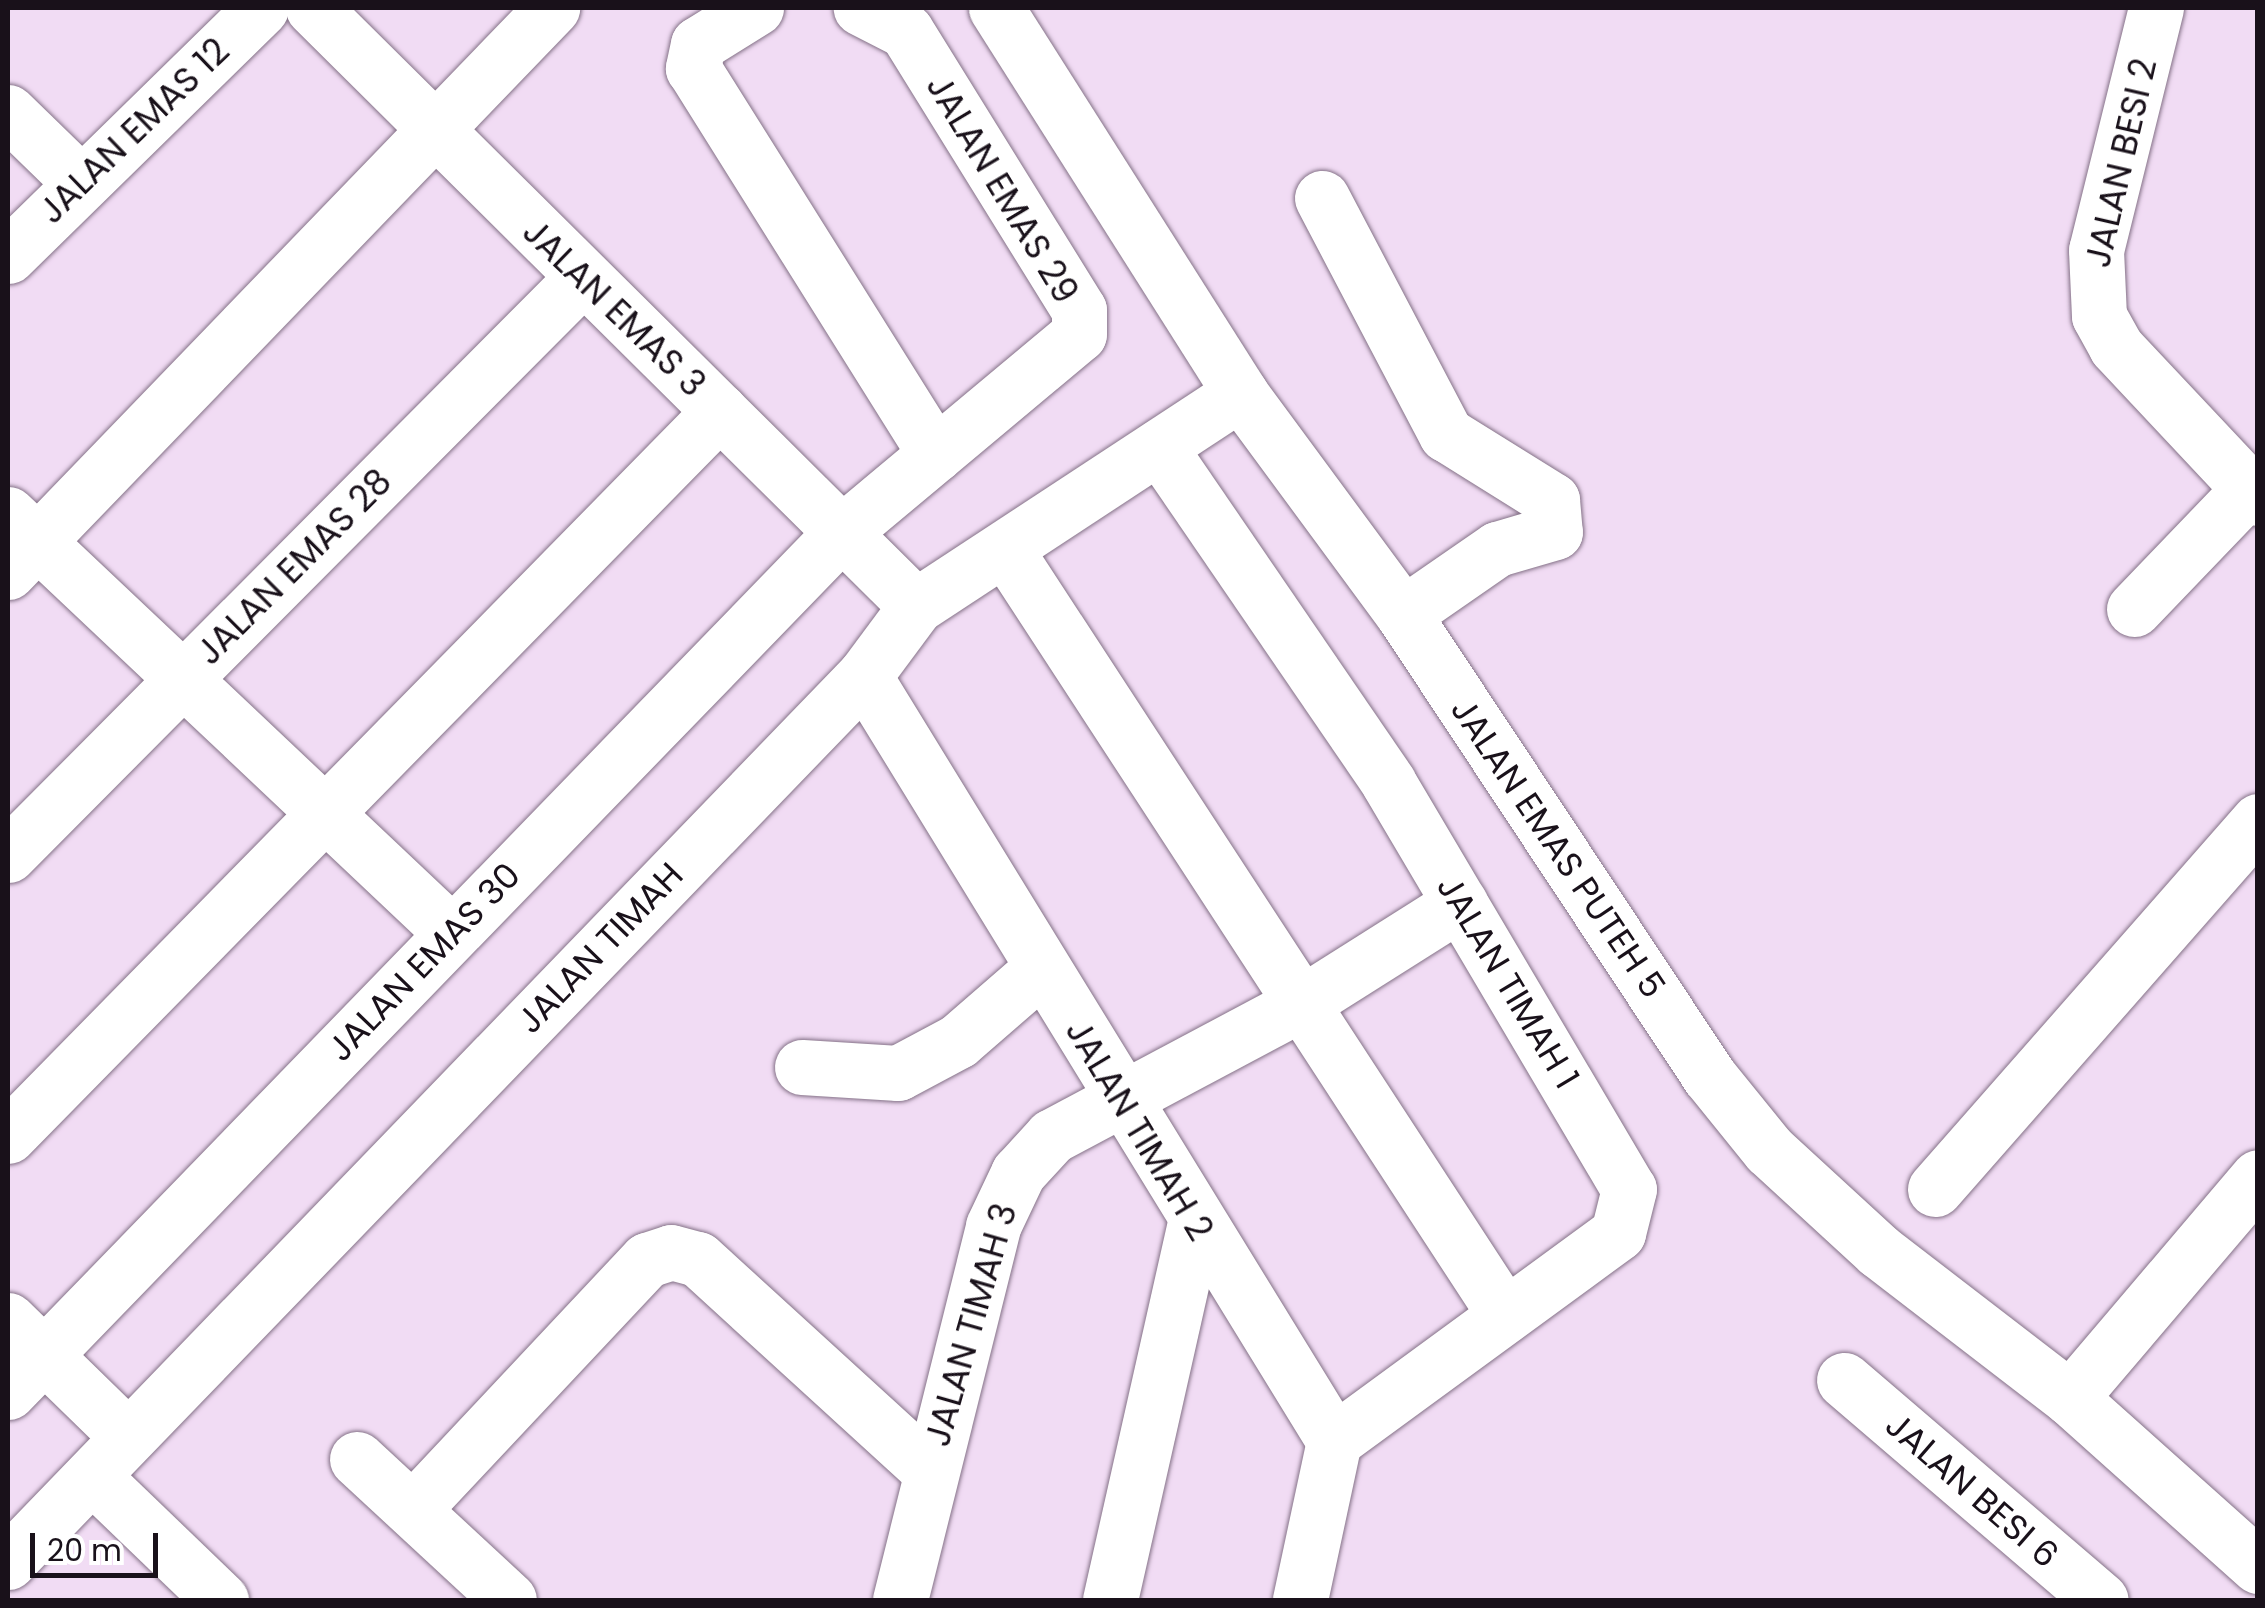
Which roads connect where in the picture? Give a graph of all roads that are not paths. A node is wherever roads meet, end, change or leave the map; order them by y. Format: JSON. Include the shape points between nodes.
{"nodes":[{"id":1,"x":261,"y":8,"type":"edge"},
{"id":2,"x":314,"y":8,"type":"edge"},
{"id":3,"x":552,"y":8,"type":"edge"},
{"id":4,"x":756,"y":8,"type":"edge"},
{"id":5,"x":861,"y":8,"type":"edge"},
{"id":6,"x":996,"y":8,"type":"edge"},
{"id":7,"x":2156,"y":8,"type":"edge"},
{"id":8,"x":8,"y":112,"type":"edge"},
{"id":9,"x":435,"y":133,"type":"junction"},
{"id":10,"x":80,"y":182,"type":"junction"},
{"id":11,"x":1322,"y":198,"type":"dead end"},
{"id":12,"x":8,"y":256,"type":"edge"},
{"id":13,"x":582,"y":278,"type":"junction"},
{"id":14,"x":1240,"y":393,"type":"junction"},
{"id":15,"x":720,"y":411,"type":"junction"},
{"id":16,"x":1159,"y":447,"type":"junction"},
{"id":17,"x":935,"y":454,"type":"junction"},
{"id":18,"x":2253,"y":494,"type":"edge"},
{"id":19,"x":841,"y":532,"type":"junction"},
{"id":20,"x":17,"y":543,"type":"edge"},
{"id":21,"x":1005,"y":549,"type":"junction"},
{"id":22,"x":916,"y":606,"type":"junction"},
{"id":23,"x":2134,"y":609,"type":"dead end"},
{"id":24,"x":1403,"y":614,"type":"junction"},
{"id":25,"x":864,"y":676,"type":"junction"},
{"id":26,"x":178,"y":683,"type":"junction"},
{"id":27,"x":323,"y":818,"type":"junction"},
{"id":28,"x":2258,"y":821,"type":"edge"},
{"id":29,"x":8,"y":855,"type":"edge"},
{"id":30,"x":1460,"y":904,"type":"junction"},
{"id":31,"x":452,"y":933,"type":"junction"},
{"id":32,"x":1042,"y":968,"type":"junction"},
{"id":33,"x":1302,"y":1003,"type":"junction"},
{"id":34,"x":802,"y":1067,"type":"dead end"},
{"id":35,"x":1120,"y":1104,"type":"junction"},
{"id":36,"x":8,"y":1136,"type":"edge"},
{"id":37,"x":2258,"y":1178,"type":"edge"},
{"id":38,"x":1935,"y":1189,"type":"dead end"},
{"id":39,"x":1195,"y":1224,"type":"junction"},
{"id":40,"x":1505,"y":1315,"type":"junction"},
{"id":41,"x":19,"y":1356,"type":"edge"},
{"id":42,"x":1844,"y":1380,"type":"dead end"},
{"id":43,"x":2070,"y":1398,"type":"junction"},
{"id":44,"x":127,"y":1436,"type":"junction"},
{"id":45,"x":1334,"y":1441,"type":"junction"},
{"id":46,"x":357,"y":1459,"type":"dead end"},
{"id":47,"x":928,"y":1469,"type":"junction"},
{"id":48,"x":92,"y":1476,"type":"junction"},
{"id":49,"x":413,"y":1508,"type":"junction"},
{"id":50,"x":8,"y":1562,"type":"edge"},
{"id":51,"x":2258,"y":1566,"type":"edge"},
{"id":52,"x":221,"y":1600,"type":"edge"},
{"id":53,"x":509,"y":1600,"type":"edge"},
{"id":54,"x":900,"y":1600,"type":"edge"},
{"id":55,"x":1110,"y":1600,"type":"edge"},
{"id":56,"x":1300,"y":1600,"type":"edge"},
{"id":57,"x":2101,"y":1600,"type":"edge"}],
"edges":[{"from":1,"to":10,"type":"street","name":"JALAN EMAS 12"},
{"from":2,"to":9,"type":"street","name":"JALAN EMAS 3"},
{"from":3,"to":9,"type":"street"},
{"from":4,"to":17,"type":"street","via":[[698,44],[691,60],[700,84]]},
{"from":5,"to":17,"type":"street","name":"JALAN EMAS 29","via":[[906,31],[1078,310],[1078,334]]},
{"from":6,"to":14,"type":"street","name":"JALAN EMAS PUTEH 5"},
{"from":7,"to":18,"type":"street","name":"JALAN BESI 2","via":[[2094,281],[2116,347]]},
{"from":8,"to":10,"type":"street"},
{"from":9,"to":13,"type":"street","name":"JALAN EMAS 3"},
{"from":9,"to":20,"type":"street"},
{"from":10,"to":12,"type":"street","name":"JALAN EMAS 12"},
{"from":11,"to":24,"type":"street","via":[[1446,434],[1552,500],[1555,532],[1498,549]]},
{"from":13,"to":15,"type":"street","name":"JALAN EMAS 3"},
{"from":13,"to":26,"type":"street","name":"JALAN EMAS 28"},
{"from":14,"to":16,"type":"street","name":"JALAN TIMAH"},
{"from":14,"to":24,"type":"street","name":"JALAN EMAS PUTEH 5"},
{"from":15,"to":19,"type":"street","name":"JALAN EMAS 3"},
{"from":15,"to":27,"type":"street"},
{"from":16,"to":21,"type":"street","name":"JALAN TIMAH"},
{"from":16,"to":30,"type":"street","name":"JALAN TIMAH 1"},
{"from":17,"to":19,"type":"street","name":"JALAN EMAS 29"},
{"from":18,"to":23,"type":"street"},
{"from":19,"to":22,"type":"street","name":"JALAN EMAS 3"},
{"from":19,"to":31,"type":"street","name":"JALAN EMAS 30"},
{"from":20,"to":26,"type":"street"},
{"from":21,"to":22,"type":"street","name":"JALAN TIMAH"},
{"from":21,"to":33,"type":"street"},
{"from":22,"to":25,"type":"street","name":"JALAN TIMAH"},
{"from":24,"to":43,"type":"street","name":"JALAN EMAS PUTEH 5","via":[[1709,1076],[1769,1150],[1879,1251]]},
{"from":25,"to":32,"type":"street","name":"JALAN TIMAH 2"},
{"from":25,"to":44,"type":"street","name":"JALAN TIMAH"},
{"from":26,"to":27,"type":"street"},
{"from":26,"to":29,"type":"street","name":"JALAN EMAS 28"},
{"from":27,"to":31,"type":"street"},
{"from":27,"to":36,"type":"street"},
{"from":28,"to":38,"type":"street"},
{"from":30,"to":33,"type":"street","name":"JALAN TIMAH 3"},
{"from":30,"to":40,"type":"street","name":"JALAN TIMAH 1","via":[[1629,1189],[1618,1232]]},
{"from":31,"to":41,"type":"street","name":"JALAN EMAS 30"},
{"from":32,"to":34,"type":"street","via":[[958,1041],[898,1073]]},
{"from":32,"to":35,"type":"street","name":"JALAN TIMAH 2"},
{"from":33,"to":35,"type":"street","name":"JALAN TIMAH 3"},
{"from":33,"to":40,"type":"street"},
{"from":35,"to":39,"type":"street","name":"JALAN TIMAH 2"},
{"from":35,"to":47,"type":"street","name":"JALAN TIMAH 3","via":[[1052,1136],[1018,1173],[993,1226]]},
{"from":37,"to":43,"type":"street"},
{"from":39,"to":45,"type":"street","name":"JALAN TIMAH 2"},
{"from":39,"to":55,"type":"street"},
{"from":40,"to":45,"type":"street","name":"JALAN TIMAH 1"},
{"from":41,"to":44,"type":"street"},
{"from":42,"to":57,"type":"street","name":"JALAN BESI 6"},
{"from":43,"to":51,"type":"street","name":"JALAN EMAS PUTEH 5"},
{"from":44,"to":48,"type":"street","name":"JALAN TIMAH"},
{"from":45,"to":56,"type":"street"},
{"from":46,"to":49,"type":"street"},
{"from":47,"to":49,"type":"street","via":[[698,1259],[671,1252],[647,1260]]},
{"from":47,"to":54,"type":"street","name":"JALAN TIMAH 3"},
{"from":48,"to":50,"type":"street","name":"JALAN TIMAH"},
{"from":48,"to":52,"type":"street"},
{"from":49,"to":53,"type":"street"}]}
